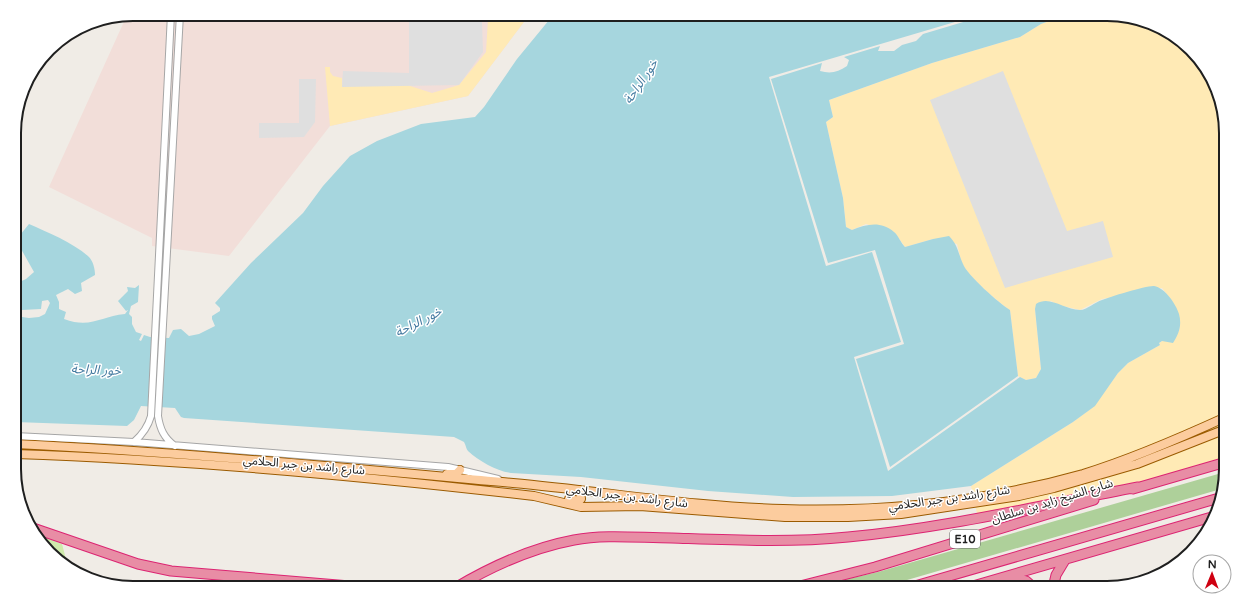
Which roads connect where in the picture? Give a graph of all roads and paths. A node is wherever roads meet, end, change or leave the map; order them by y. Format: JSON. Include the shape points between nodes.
{"nodes":[{"id":1,"x":171,"y":21,"type":"edge"},
{"id":2,"x":180,"y":21,"type":"edge"},
{"id":3,"x":154,"y":416,"type":"junction"},
{"id":4,"x":1219,"y":419,"type":"edge"},
{"id":5,"x":1219,"y":432,"type":"edge"},
{"id":6,"x":21,"y":436,"type":"edge"},
{"id":7,"x":134,"y":442,"type":"junction"},
{"id":8,"x":21,"y":444,"type":"edge"},
{"id":9,"x":175,"y":446,"type":"junction"},
{"id":10,"x":21,"y":454,"type":"edge"},
{"id":11,"x":1219,"y":464,"type":"edge"},
{"id":12,"x":460,"y":470,"type":"junction"},
{"id":13,"x":426,"y":476,"type":"junction"},
{"id":14,"x":511,"y":483,"type":"junction"},
{"id":15,"x":1138,"y":487,"type":"junction"},
{"id":16,"x":580,"y":490,"type":"junction"},
{"id":17,"x":546,"y":498,"type":"junction"},
{"id":18,"x":1215,"y":499,"type":"edge"},
{"id":19,"x":1207,"y":518,"type":"edge"},
{"id":20,"x":40,"y":530,"type":"edge"},
{"id":21,"x":1065,"y":560,"type":"junction"},
{"id":22,"x":1010,"y":576,"type":"junction"},
{"id":23,"x":290,"y":581,"type":"edge"},
{"id":24,"x":467,"y":581,"type":"edge"},
{"id":25,"x":819,"y":581,"type":"edge"},
{"id":26,"x":932,"y":581,"type":"edge"},
{"id":27,"x":992,"y":581,"type":"edge"},
{"id":28,"x":1025,"y":581,"type":"edge"},
{"id":29,"x":1054,"y":581,"type":"edge"}],
"edges":[{"from":1,"to":3,"type":"street"},
{"from":2,"to":3,"type":"street","via":[[167,251]]},
{"from":3,"to":7,"type":"street","via":[[146,430]]},
{"from":3,"to":9,"type":"street","via":[[164,436]]},
{"from":4,"to":16,"type":"main road","name":"شارع راشد بن جبر الحلامي","via":[[1157,447],[1085,473],[1016,489],[932,502],[854,509],[785,509],[712,505]]},
{"from":5,"to":17,"type":"main road","name":"شارع راشد بن جبر الحلامي","via":[[1137,464],[1054,488],[1004,499],[901,514],[785,517],[640,506],[581,507]]},
{"from":6,"to":7,"type":"street"},
{"from":7,"to":9,"type":"street"},
{"from":8,"to":13,"type":"main road","name":"شارع راشد بن جبر الحلامي","via":[[200,456]]},
{"from":9,"to":12,"type":"street"},
{"from":10,"to":17,"type":"main road","name":"شارع راشد بن جبر الحلامي","via":[[193,463]]},
{"from":11,"to":15,"type":"highway","name":"شارع الشيخ زايد بن سلطان","number":"E10"},
{"from":12,"to":13,"type":"main road","via":[[456,474]]},
{"from":12,"to":14,"type":"street"},
{"from":13,"to":14,"type":"main road","name":"شارع راشد بن جبر الحلامي"},
{"from":14,"to":16,"type":"main road","name":"شارع راشد بن جبر الحلامي"},
{"from":15,"to":24,"type":"highway","via":[[978,518],[847,537],[616,537],[576,540],[544,547],[514,558]]},
{"from":15,"to":25,"type":"highway","name":"شارع الشيخ زايد بن سلطان","number":"E10","via":[[874,567]]},
{"from":16,"to":17,"type":"main road","via":[[582,497],[579,501],[553,496]]},
{"from":18,"to":26,"type":"highway"},
{"from":19,"to":21,"type":"highway"},
{"from":20,"to":23,"type":"highway","via":[[138,564],[171,571]]},
{"from":21,"to":22,"type":"highway"},
{"from":21,"to":29,"type":"highway"},
{"from":22,"to":27,"type":"highway"},
{"from":22,"to":28,"type":"highway"}]}
